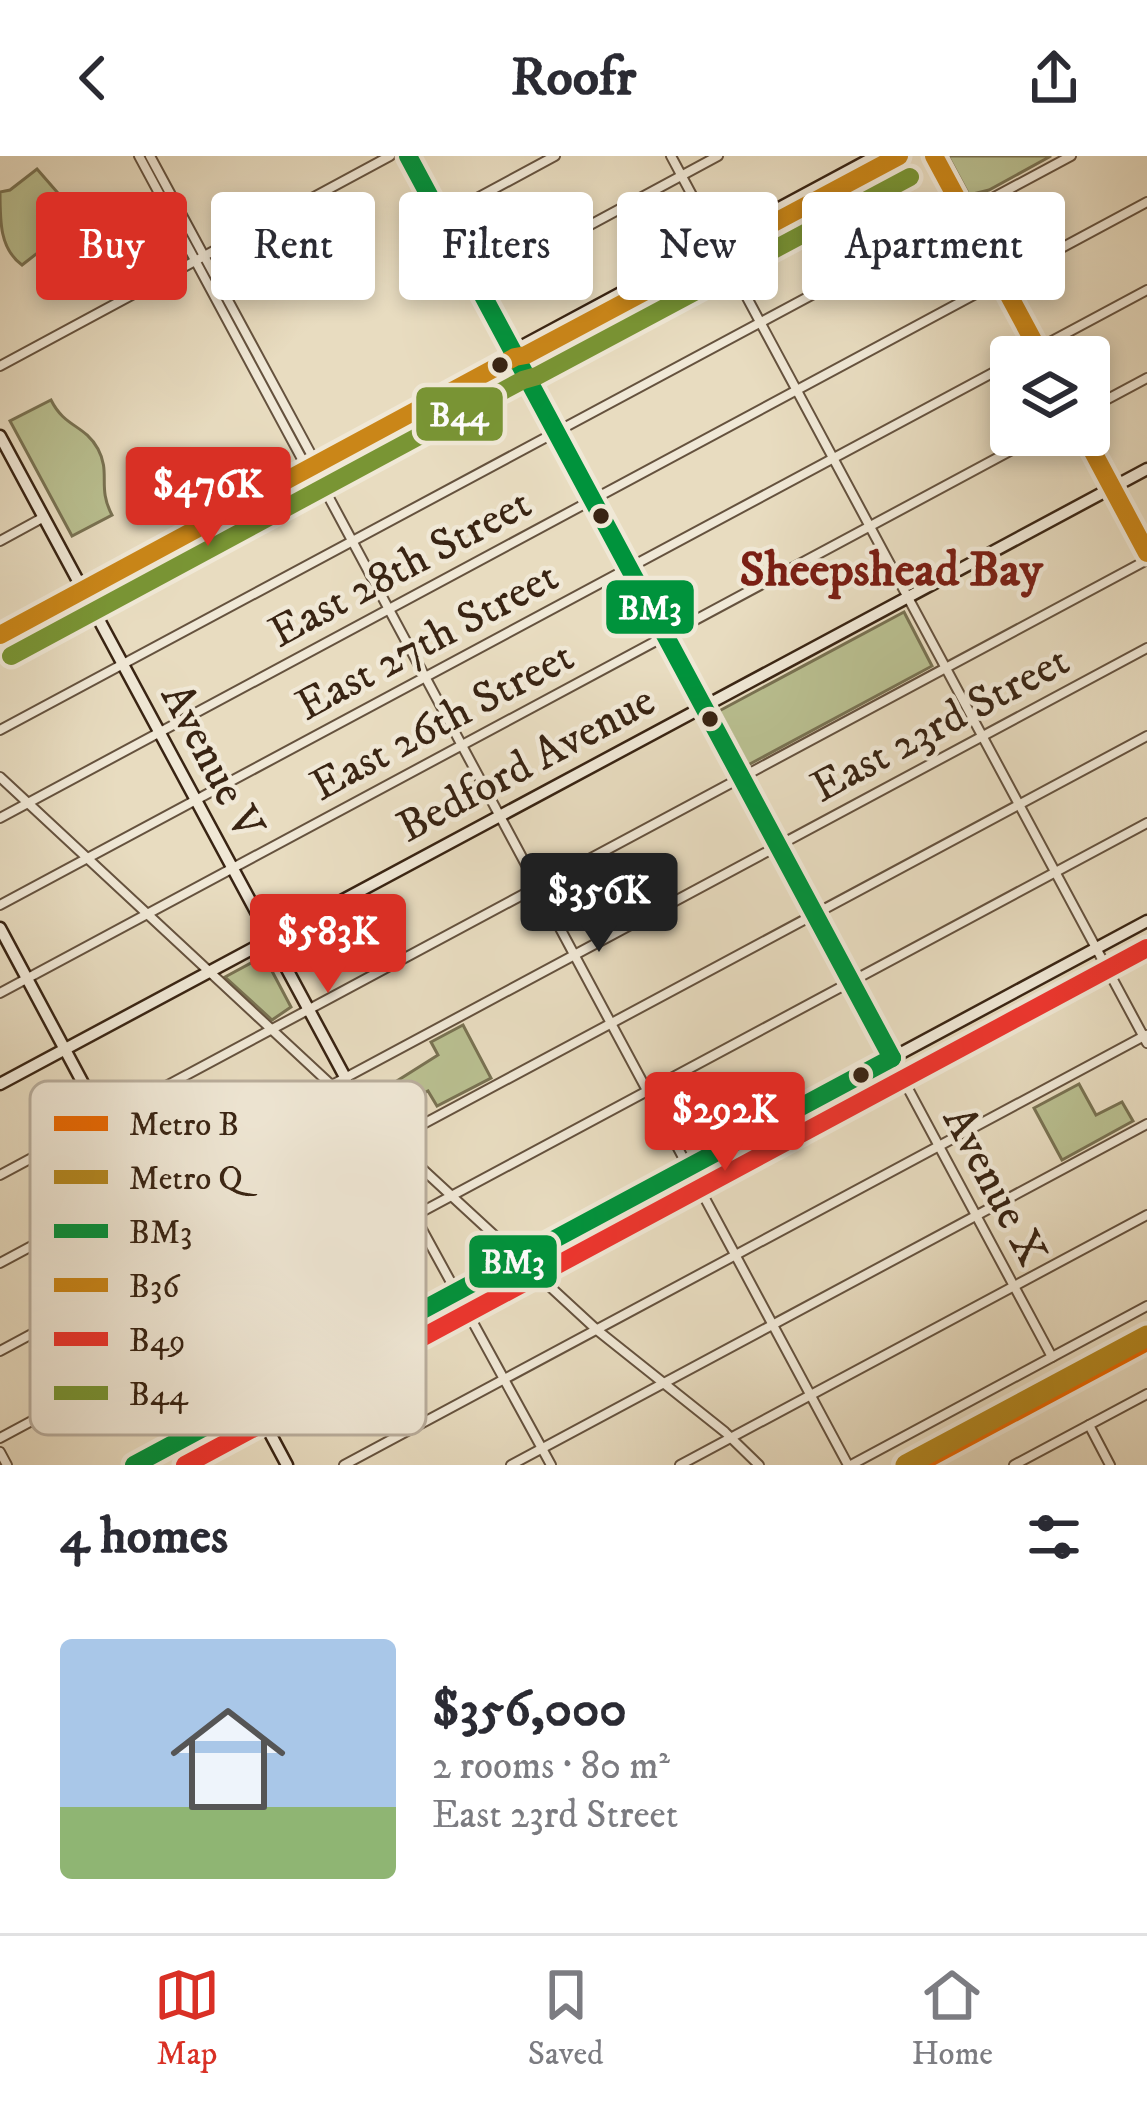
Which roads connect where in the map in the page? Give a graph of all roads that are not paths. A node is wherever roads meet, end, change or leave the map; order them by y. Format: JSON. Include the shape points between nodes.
{"nodes":[{"id":1,"x":140,"y":156,"type":"edge"},
{"id":2,"x":150,"y":156,"type":"edge"},
{"id":3,"x":390,"y":156,"type":"edge"},
{"id":4,"x":407,"y":156,"type":"edge"},
{"id":5,"x":555,"y":156,"type":"edge"},
{"id":6,"x":671,"y":156,"type":"edge"},
{"id":7,"x":718,"y":156,"type":"edge"},
{"id":8,"x":876,"y":156,"type":"edge"},
{"id":9,"x":899,"y":156,"type":"edge"},
{"id":10,"x":934,"y":156,"type":"edge"},
{"id":11,"x":1071,"y":156,"type":"edge"},
{"id":12,"x":682,"y":176,"type":"junction"},
{"id":13,"x":426,"y":192,"type":"edge"},
{"id":14,"x":488,"y":192,"type":"edge"},
{"id":15,"x":691,"y":192,"type":"edge"},
{"id":16,"x":954,"y":192,"type":"edge"},
{"id":17,"x":1004,"y":192,"type":"edge"},
{"id":18,"x":1147,"y":202,"type":"edge"},
{"id":19,"x":778,"y":213,"type":"edge"},
{"id":20,"x":778,"y":218,"type":"edge"},
{"id":21,"x":593,"y":224,"type":"edge"},
{"id":22,"x":1065,"y":246,"type":"edge"},
{"id":23,"x":200,"y":259,"type":"junction"},
{"id":24,"x":1147,"y":290,"type":"edge"},
{"id":25,"x":484,"y":300,"type":"edge"},
{"id":26,"x":625,"y":300,"type":"edge"},
{"id":27,"x":749,"y":300,"type":"edge"},
{"id":28,"x":802,"y":300,"type":"edge"},
{"id":29,"x":966,"y":300,"type":"edge"},
{"id":30,"x":1011,"y":300,"type":"edge"},
{"id":31,"x":761,"y":322,"type":"junction"},
{"id":32,"x":1031,"y":336,"type":"edge"},
{"id":33,"x":1069,"y":336,"type":"edge"},
{"id":34,"x":515,"y":357,"type":"junction"},
{"id":35,"x":0,"y":366,"type":"edge"},
{"id":36,"x":990,"y":374,"type":"edge"},
{"id":37,"x":1147,"y":378,"type":"edge"},
{"id":38,"x":797,"y":391,"type":"junction"},
{"id":39,"x":1110,"y":398,"type":"edge"},
{"id":40,"x":555,"y":432,"type":"junction"},
{"id":41,"x":0,"y":436,"type":"edge"},
{"id":42,"x":4,"y":451,"type":"edge"},
{"id":43,"x":1001,"y":456,"type":"edge"},
{"id":44,"x":1095,"y":456,"type":"edge"},
{"id":45,"x":833,"y":458,"type":"junction"},
{"id":46,"x":312,"y":466,"type":"junction"},
{"id":47,"x":1147,"y":469,"type":"edge"},
{"id":48,"x":1112,"y":488,"type":"junction"},
{"id":49,"x":592,"y":500,"type":"junction"},
{"id":50,"x":44,"y":518,"type":"junction"},
{"id":51,"x":870,"y":526,"type":"junction"},
{"id":52,"x":0,"y":541,"type":"edge"},
{"id":53,"x":352,"y":541,"type":"junction"},
{"id":54,"x":1147,"y":556,"type":"edge"},
{"id":55,"x":629,"y":568,"type":"junction"},
{"id":56,"x":82,"y":590,"type":"junction"},
{"id":57,"x":908,"y":597,"type":"junction"},
{"id":58,"x":388,"y":609,"type":"junction"},
{"id":59,"x":0,"y":635,"type":"edge"},
{"id":60,"x":666,"y":637,"type":"junction"},
{"id":61,"x":1147,"y":648,"type":"edge"},
{"id":62,"x":122,"y":664,"type":"junction"},
{"id":63,"x":946,"y":668,"type":"junction"},
{"id":64,"x":425,"y":677,"type":"junction"},
{"id":65,"x":703,"y":707,"type":"junction"},
{"id":66,"x":0,"y":730,"type":"edge"},
{"id":67,"x":158,"y":733,"type":"junction"},
{"id":68,"x":982,"y":736,"type":"junction"},
{"id":69,"x":1147,"y":736,"type":"edge"},
{"id":70,"x":462,"y":745,"type":"junction"},
{"id":71,"x":0,"y":777,"type":"edge"},
{"id":72,"x":741,"y":778,"type":"junction"},
{"id":73,"x":195,"y":801,"type":"junction"},
{"id":74,"x":28,"y":802,"type":"junction"},
{"id":75,"x":1019,"y":804,"type":"junction"},
{"id":76,"x":500,"y":816,"type":"junction"},
{"id":77,"x":0,"y":818,"type":"edge"},
{"id":78,"x":1147,"y":823,"type":"edge"},
{"id":79,"x":778,"y":846,"type":"junction"},
{"id":80,"x":88,"y":858,"type":"junction"},
{"id":81,"x":231,"y":869,"type":"junction"},
{"id":82,"x":1055,"y":872,"type":"junction"},
{"id":83,"x":538,"y":886,"type":"junction"},
{"id":84,"x":0,"y":905,"type":"edge"},
{"id":85,"x":148,"y":914,"type":"junction"},
{"id":86,"x":814,"y":914,"type":"junction"},
{"id":87,"x":1147,"y":921,"type":"edge"},
{"id":88,"x":0,"y":928,"type":"edge"},
{"id":89,"x":269,"y":940,"type":"junction"},
{"id":90,"x":1096,"y":948,"type":"junction"},
{"id":91,"x":574,"y":955,"type":"junction"},
{"id":92,"x":210,"y":972,"type":"junction"},
{"id":93,"x":27,"y":979,"type":"junction"},
{"id":94,"x":851,"y":982,"type":"junction"},
{"id":95,"x":0,"y":993,"type":"edge"},
{"id":96,"x":308,"y":1010,"type":"junction"},
{"id":97,"x":610,"y":1023,"type":"junction"},
{"id":98,"x":271,"y":1029,"type":"junction"},
{"id":99,"x":1146,"y":1038,"type":"edge"},
{"id":100,"x":65,"y":1050,"type":"junction"},
{"id":101,"x":892,"y":1058,"type":"junction"},
{"id":102,"x":345,"y":1077,"type":"junction"},
{"id":103,"x":82,"y":1081,"type":"edge"},
{"id":104,"x":175,"y":1081,"type":"edge"},
{"id":105,"x":329,"y":1081,"type":"edge"},
{"id":106,"x":338,"y":1081,"type":"edge"},
{"id":107,"x":347,"y":1081,"type":"edge"},
{"id":108,"x":0,"y":1084,"type":"edge"},
{"id":109,"x":647,"y":1091,"type":"junction"},
{"id":110,"x":426,"y":1122,"type":"edge"},
{"id":111,"x":1147,"y":1124,"type":"edge"},
{"id":112,"x":939,"y":1146,"type":"junction"},
{"id":113,"x":30,"y":1159,"type":"edge"},
{"id":114,"x":687,"y":1167,"type":"junction"},
{"id":115,"x":426,"y":1171,"type":"edge"},
{"id":116,"x":0,"y":1175,"type":"edge"},
{"id":117,"x":452,"y":1196,"type":"junction"},
{"id":118,"x":426,"y":1210,"type":"edge"},
{"id":119,"x":1147,"y":1215,"type":"edge"},
{"id":120,"x":976,"y":1216,"type":"junction"},
{"id":121,"x":426,"y":1232,"type":"edge"},
{"id":122,"x":30,"y":1247,"type":"edge"},
{"id":123,"x":735,"y":1256,"type":"junction"},
{"id":124,"x":520,"y":1257,"type":"junction"},
{"id":125,"x":0,"y":1263,"type":"edge"},
{"id":126,"x":1014,"y":1286,"type":"junction"},
{"id":127,"x":457,"y":1291,"type":"junction"},
{"id":128,"x":1147,"y":1306,"type":"edge"},
{"id":129,"x":426,"y":1308,"type":"edge"},
{"id":130,"x":772,"y":1325,"type":"junction"},
{"id":131,"x":597,"y":1330,"type":"junction"},
{"id":132,"x":30,"y":1335,"type":"edge"},
{"id":133,"x":0,"y":1351,"type":"edge"},
{"id":134,"x":1052,"y":1357,"type":"junction"},
{"id":135,"x":505,"y":1379,"type":"junction"},
{"id":136,"x":664,"y":1383,"type":"junction"},
{"id":137,"x":1147,"y":1394,"type":"edge"},
{"id":138,"x":811,"y":1395,"type":"junction"},
{"id":139,"x":426,"y":1421,"type":"edge"},
{"id":140,"x":30,"y":1422,"type":"edge"},
{"id":141,"x":1089,"y":1425,"type":"junction"},
{"id":142,"x":190,"y":1435,"type":"edge"},
{"id":143,"x":271,"y":1435,"type":"edge"},
{"id":144,"x":400,"y":1435,"type":"edge"},
{"id":145,"x":0,"y":1438,"type":"edge"},
{"id":146,"x":731,"y":1438,"type":"junction"},
{"id":147,"x":542,"y":1448,"type":"junction"},
{"id":148,"x":0,"y":1452,"type":"edge"},
{"id":149,"x":7,"y":1465,"type":"edge"},
{"id":150,"x":134,"y":1465,"type":"edge"},
{"id":151,"x":287,"y":1465,"type":"edge"},
{"id":152,"x":344,"y":1465,"type":"edge"},
{"id":153,"x":511,"y":1465,"type":"edge"},
{"id":154,"x":551,"y":1465,"type":"edge"},
{"id":155,"x":680,"y":1465,"type":"edge"},
{"id":156,"x":758,"y":1465,"type":"edge"},
{"id":157,"x":849,"y":1465,"type":"edge"},
{"id":158,"x":1014,"y":1465,"type":"edge"},
{"id":159,"x":1111,"y":1465,"type":"edge"}],
"edges":[{"from":1,"to":23,"type":"street"},
{"from":2,"to":23,"type":"street"},
{"from":3,"to":23,"type":"street"},
{"from":4,"to":13,"type":"street","name":"Avenue X"},
{"from":5,"to":14,"type":"street"},
{"from":6,"to":12,"type":"street"},
{"from":7,"to":12,"type":"street"},
{"from":8,"to":19,"type":"main road"},
{"from":9,"to":20,"type":"main road"},
{"from":10,"to":16,"type":"main road"},
{"from":11,"to":17,"type":"street"},
{"from":12,"to":15,"type":"street"},
{"from":12,"to":21,"type":"street"},
{"from":18,"to":22,"type":"street","name":"East 28th Street"},
{"from":23,"to":35,"type":"street"},
{"from":23,"to":46,"type":"street"},
{"from":24,"to":33,"type":"street"},
{"from":25,"to":34,"type":"street","name":"Avenue X"},
{"from":26,"to":34,"type":"main road"},
{"from":27,"to":31,"type":"street"},
{"from":28,"to":31,"type":"street"},
{"from":29,"to":38,"type":"street","name":"East 28th Street"},
{"from":30,"to":32,"type":"main road"},
{"from":31,"to":38,"type":"street"},
{"from":31,"to":40,"type":"street"},
{"from":34,"to":40,"type":"street","name":"Avenue X"},
{"from":34,"to":46,"type":"main road"},
{"from":36,"to":45,"type":"street","name":"East 27th Street"},
{"from":37,"to":39,"type":"street"},
{"from":38,"to":45,"type":"street"},
{"from":38,"to":49,"type":"street","name":"East 28th Street"},
{"from":40,"to":49,"type":"street","name":"Avenue X"},
{"from":40,"to":53,"type":"street"},
{"from":41,"to":42,"type":"main road","name":"Avenue V"},
{"from":42,"to":50,"type":"main road","name":"Avenue V"},
{"from":43,"to":51,"type":"street","name":"East 26th Street"},
{"from":44,"to":48,"type":"main road"},
{"from":45,"to":51,"type":"street"},
{"from":45,"to":55,"type":"street","name":"East 27th Street"},
{"from":46,"to":53,"type":"street"},
{"from":46,"to":56,"type":"main road"},
{"from":47,"to":48,"type":"main road","name":"Bedford Avenue"},
{"from":48,"to":54,"type":"main road"},
{"from":48,"to":57,"type":"main road","name":"Bedford Avenue"},
{"from":49,"to":55,"type":"street","name":"Avenue X"},
{"from":49,"to":58,"type":"street","name":"East 28th Street"},
{"from":50,"to":52,"type":"street"},
{"from":50,"to":56,"type":"main road","name":"Avenue V"},
{"from":51,"to":57,"type":"street"},
{"from":51,"to":60,"type":"street","name":"East 26th Street"},
{"from":53,"to":58,"type":"street"},
{"from":53,"to":62,"type":"street"},
{"from":54,"to":63,"type":"street"},
{"from":55,"to":60,"type":"street","name":"Avenue X"},
{"from":55,"to":64,"type":"street","name":"East 27th Street"},
{"from":56,"to":59,"type":"main road"},
{"from":56,"to":62,"type":"main road","name":"Avenue V"},
{"from":57,"to":63,"type":"street"},
{"from":57,"to":65,"type":"main road","name":"Bedford Avenue"},
{"from":58,"to":64,"type":"street"},
{"from":58,"to":67,"type":"street","name":"East 28th Street"},
{"from":60,"to":65,"type":"street","name":"Avenue X"},
{"from":60,"to":70,"type":"street","name":"East 26th Street"},
{"from":61,"to":68,"type":"street","name":"East 23rd Street"},
{"from":62,"to":66,"type":"street"},
{"from":62,"to":67,"type":"main road","name":"Avenue V"},
{"from":63,"to":68,"type":"street"},
{"from":63,"to":72,"type":"street"},
{"from":64,"to":70,"type":"street"},
{"from":64,"to":73,"type":"street","name":"East 27th Street"},
{"from":65,"to":72,"type":"street","name":"Avenue X"},
{"from":65,"to":76,"type":"main road","name":"Bedford Avenue"},
{"from":67,"to":73,"type":"main road","name":"Avenue V"},
{"from":67,"to":74,"type":"street","name":"East 28th Street"},
{"from":68,"to":75,"type":"street"},
{"from":68,"to":79,"type":"street","name":"East 23rd Street"},
{"from":69,"to":75,"type":"street"},
{"from":70,"to":76,"type":"street"},
{"from":70,"to":81,"type":"street","name":"East 26th Street"},
{"from":71,"to":74,"type":"street"},
{"from":72,"to":79,"type":"street","name":"Avenue X"},
{"from":72,"to":83,"type":"street"},
{"from":73,"to":80,"type":"street","name":"East 27th Street"},
{"from":73,"to":81,"type":"main road","name":"Avenue V"},
{"from":74,"to":77,"type":"street","name":"East 28th Street"},
{"from":74,"to":80,"type":"street"},
{"from":75,"to":82,"type":"street"},
{"from":75,"to":86,"type":"street"},
{"from":76,"to":83,"type":"street"},
{"from":76,"to":89,"type":"main road","name":"Bedford Avenue"},
{"from":78,"to":82,"type":"street"},
{"from":79,"to":86,"type":"street","name":"Avenue X"},
{"from":79,"to":91,"type":"street","name":"East 23rd Street"},
{"from":80,"to":84,"type":"street","name":"East 27th Street"},
{"from":80,"to":85,"type":"street"},
{"from":81,"to":85,"type":"street","name":"East 26th Street"},
{"from":81,"to":89,"type":"main road","name":"Avenue V"},
{"from":82,"to":90,"type":"street"},
{"from":82,"to":94,"type":"street"},
{"from":83,"to":91,"type":"street"},
{"from":83,"to":96,"type":"street"},
{"from":85,"to":92,"type":"street"},
{"from":85,"to":93,"type":"street","name":"East 26th Street"},
{"from":86,"to":94,"type":"street","name":"Avenue X"},
{"from":86,"to":97,"type":"street"},
{"from":87,"to":90,"type":"main road"},
{"from":88,"to":93,"type":"main road"},
{"from":89,"to":92,"type":"main road","name":"Bedford Avenue"},
{"from":89,"to":96,"type":"main road","name":"Avenue V"},
{"from":90,"to":99,"type":"street"},
{"from":90,"to":101,"type":"main road"},
{"from":91,"to":97,"type":"street"},
{"from":91,"to":102,"type":"street","name":"East 23rd Street"},
{"from":92,"to":98,"type":"street"},
{"from":92,"to":100,"type":"main road","name":"Bedford Avenue"},
{"from":93,"to":95,"type":"street","name":"East 26th Street"},
{"from":93,"to":100,"type":"main road"},
{"from":94,"to":101,"type":"street","name":"Avenue X"},
{"from":94,"to":109,"type":"street"},
{"from":96,"to":98,"type":"street"},
{"from":96,"to":102,"type":"main road","name":"Avenue V"},
{"from":97,"to":109,"type":"street"},
{"from":97,"to":110,"type":"street"},
{"from":98,"to":104,"type":"street"},
{"from":98,"to":105,"type":"street"},
{"from":99,"to":112,"type":"street"},
{"from":100,"to":103,"type":"main road"},
{"from":100,"to":108,"type":"main road","name":"Bedford Avenue"},
{"from":101,"to":112,"type":"street","name":"Avenue X"},
{"from":101,"to":114,"type":"main road"},
{"from":102,"to":106,"type":"street","name":"East 23rd Street"},
{"from":102,"to":107,"type":"street","name":"Avenue V"},
{"from":109,"to":114,"type":"street"},
{"from":109,"to":117,"type":"street"},
{"from":111,"to":120,"type":"street"},
{"from":112,"to":120,"type":"street","name":"Avenue X"},
{"from":112,"to":123,"type":"street"},
{"from":113,"to":116,"type":"street"},
{"from":114,"to":123,"type":"street"},
{"from":114,"to":124,"type":"main road"},
{"from":115,"to":117,"type":"street"},
{"from":117,"to":118,"type":"street"},
{"from":117,"to":124,"type":"street"},
{"from":119,"to":126,"type":"street"},
{"from":120,"to":126,"type":"street","name":"Avenue X"},
{"from":120,"to":130,"type":"street"},
{"from":121,"to":127,"type":"street"},
{"from":122,"to":125,"type":"street","name":"East 23rd Street"},
{"from":123,"to":130,"type":"street"},
{"from":123,"to":131,"type":"street"},
{"from":124,"to":127,"type":"main road"},
{"from":124,"to":131,"type":"street"},
{"from":126,"to":134,"type":"street","name":"Avenue X"},
{"from":126,"to":138,"type":"street"},
{"from":127,"to":129,"type":"main road"},
{"from":127,"to":135,"type":"street"},
{"from":128,"to":134,"type":"street"},
{"from":130,"to":136,"type":"street"},
{"from":130,"to":138,"type":"street"},
{"from":131,"to":135,"type":"street"},
{"from":131,"to":136,"type":"street"},
{"from":132,"to":133,"type":"street"},
{"from":134,"to":157,"type":"street"},
{"from":135,"to":139,"type":"street"},
{"from":135,"to":147,"type":"street"},
{"from":136,"to":146,"type":"street"},
{"from":136,"to":147,"type":"street"},
{"from":137,"to":141,"type":"street"},
{"from":138,"to":146,"type":"street"},
{"from":138,"to":157,"type":"street"},
{"from":140,"to":145,"type":"street"},
{"from":141,"to":158,"type":"street"},
{"from":141,"to":159,"type":"street"},
{"from":142,"to":150,"type":"main road"},
{"from":143,"to":151,"type":"main road"},
{"from":144,"to":152,"type":"street"},
{"from":146,"to":155,"type":"street"},
{"from":146,"to":156,"type":"street"},
{"from":147,"to":153,"type":"street"},
{"from":147,"to":154,"type":"street"},
{"from":148,"to":149,"type":"street"}]}
